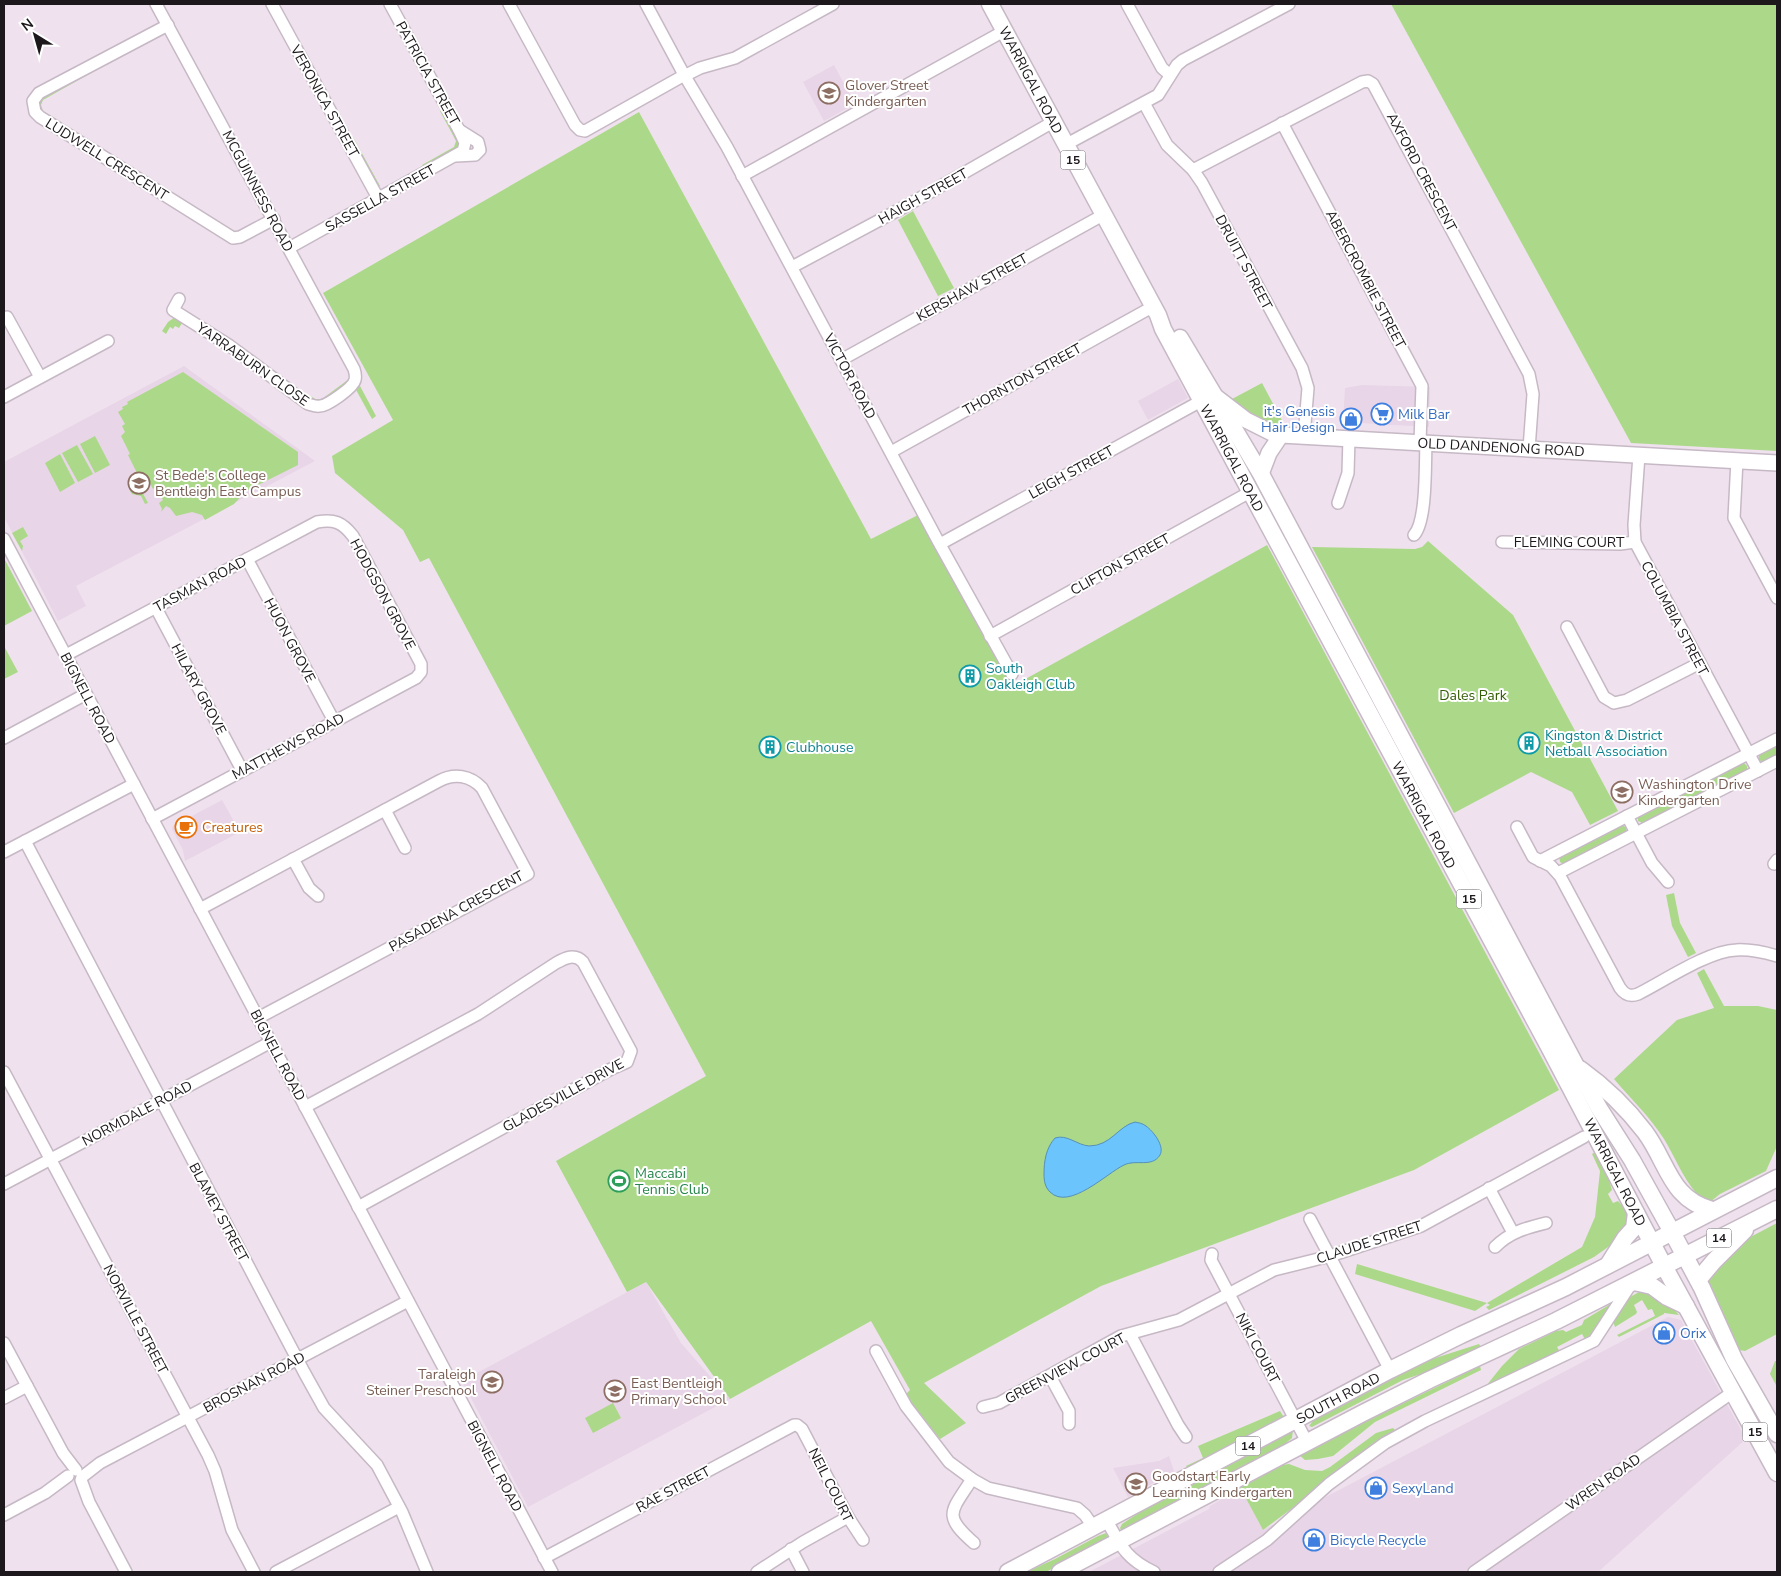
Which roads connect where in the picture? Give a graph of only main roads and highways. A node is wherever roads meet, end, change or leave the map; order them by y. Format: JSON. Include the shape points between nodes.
{"nodes":[{"id":1,"x":990,"y":4,"type":"edge"},
{"id":2,"x":1209,"y":399,"type":"junction"},
{"id":3,"x":1278,"y":435,"type":"junction"},
{"id":4,"x":1243,"y":441,"type":"junction"},
{"id":5,"x":1227,"y":449,"type":"junction"},
{"id":6,"x":1777,"y":462,"type":"edge"},
{"id":7,"x":1261,"y":474,"type":"junction"},
{"id":8,"x":1576,"y":1066,"type":"junction"},
{"id":9,"x":1777,"y":1178,"type":"edge"},
{"id":10,"x":1777,"y":1209,"type":"edge"},
{"id":11,"x":1712,"y":1210,"type":"junction"},
{"id":12,"x":1636,"y":1213,"type":"junction"},
{"id":13,"x":1754,"y":1221,"type":"junction"},
{"id":14,"x":1672,"y":1232,"type":"junction"},
{"id":15,"x":1652,"y":1242,"type":"junction"},
{"id":16,"x":1685,"y":1256,"type":"junction"},
{"id":17,"x":1608,"y":1265,"type":"junction"},
{"id":18,"x":1664,"y":1266,"type":"junction"},
{"id":19,"x":1698,"y":1280,"type":"junction"},
{"id":20,"x":1633,"y":1282,"type":"junction"},
{"id":21,"x":1686,"y":1306,"type":"junction"},
{"id":22,"x":1777,"y":1434,"type":"edge"},
{"id":23,"x":1777,"y":1473,"type":"edge"},
{"id":24,"x":1008,"y":1572,"type":"edge"},
{"id":25,"x":1060,"y":1572,"type":"edge"}],
"edges":[{"from":1,"to":2,"type":"highway","name":"WARRIGAL ROAD","number":"15","via":[[1156,310],[1172,324]]},
{"from":2,"to":3,"type":"main road"},
{"from":2,"to":4,"type":"highway","name":"WARRIGAL ROAD","number":"15"},
{"from":2,"to":5,"type":"highway","name":"WARRIGAL ROAD","number":"15"},
{"from":3,"to":4,"type":"main road","name":"OLD DANDENONG ROAD","via":[[1256,436]]},
{"from":3,"to":6,"type":"main road","name":"OLD DANDENONG ROAD"},
{"from":3,"to":7,"type":"main road"},
{"from":4,"to":5,"type":"main road","name":"OLD DANDENONG ROAD"},
{"from":4,"to":7,"type":"highway","name":"WARRIGAL ROAD","number":"15"},
{"from":5,"to":12,"type":"highway","name":"WARRIGAL ROAD","number":"15"},
{"from":7,"to":8,"type":"highway","name":"WARRIGAL ROAD","number":"15"},
{"from":8,"to":11,"type":"highway","via":[[1604,1086],[1631,1114],[1680,1190],[1697,1206]]},
{"from":8,"to":14,"type":"highway","name":"WARRIGAL ROAD","number":"15"},
{"from":9,"to":11,"type":"highway","number":"14"},
{"from":10,"to":13,"type":"highway","number":"14"},
{"from":11,"to":14,"type":"highway","number":"14"},
{"from":12,"to":15,"type":"highway","name":"WARRIGAL ROAD","number":"15"},
{"from":12,"to":17,"type":"highway","via":[[1634,1228]]},
{"from":13,"to":16,"type":"highway","number":"14"},
{"from":13,"to":19,"type":"highway"},
{"from":14,"to":15,"type":"highway","name":"SOUTH ROAD","number":"14"},
{"from":14,"to":16,"type":"highway","name":"WARRIGAL ROAD","number":"15"},
{"from":15,"to":17,"type":"highway","name":"SOUTH ROAD","number":"14"},
{"from":15,"to":18,"type":"highway","name":"WARRIGAL ROAD","number":"15"},
{"from":16,"to":18,"type":"highway","name":"SOUTH ROAD","number":"14"},
{"from":16,"to":19,"type":"highway","name":"WARRIGAL ROAD","number":"15"},
{"from":17,"to":24,"type":"highway","name":"SOUTH ROAD","number":"14","via":[[1390,1370]]},
{"from":18,"to":20,"type":"highway","name":"SOUTH ROAD","number":"14"},
{"from":18,"to":21,"type":"highway","name":"WARRIGAL ROAD","number":"15"},
{"from":19,"to":22,"type":"highway","name":"WARRIGAL ROAD","number":"15","via":[[1734,1359]]},
{"from":20,"to":21,"type":"highway","via":[[1652,1286]]},
{"from":20,"to":25,"type":"highway","name":"SOUTH ROAD","number":"14","via":[[1429,1380]]},
{"from":21,"to":23,"type":"highway","name":"WARRIGAL ROAD","number":"15"}]}
